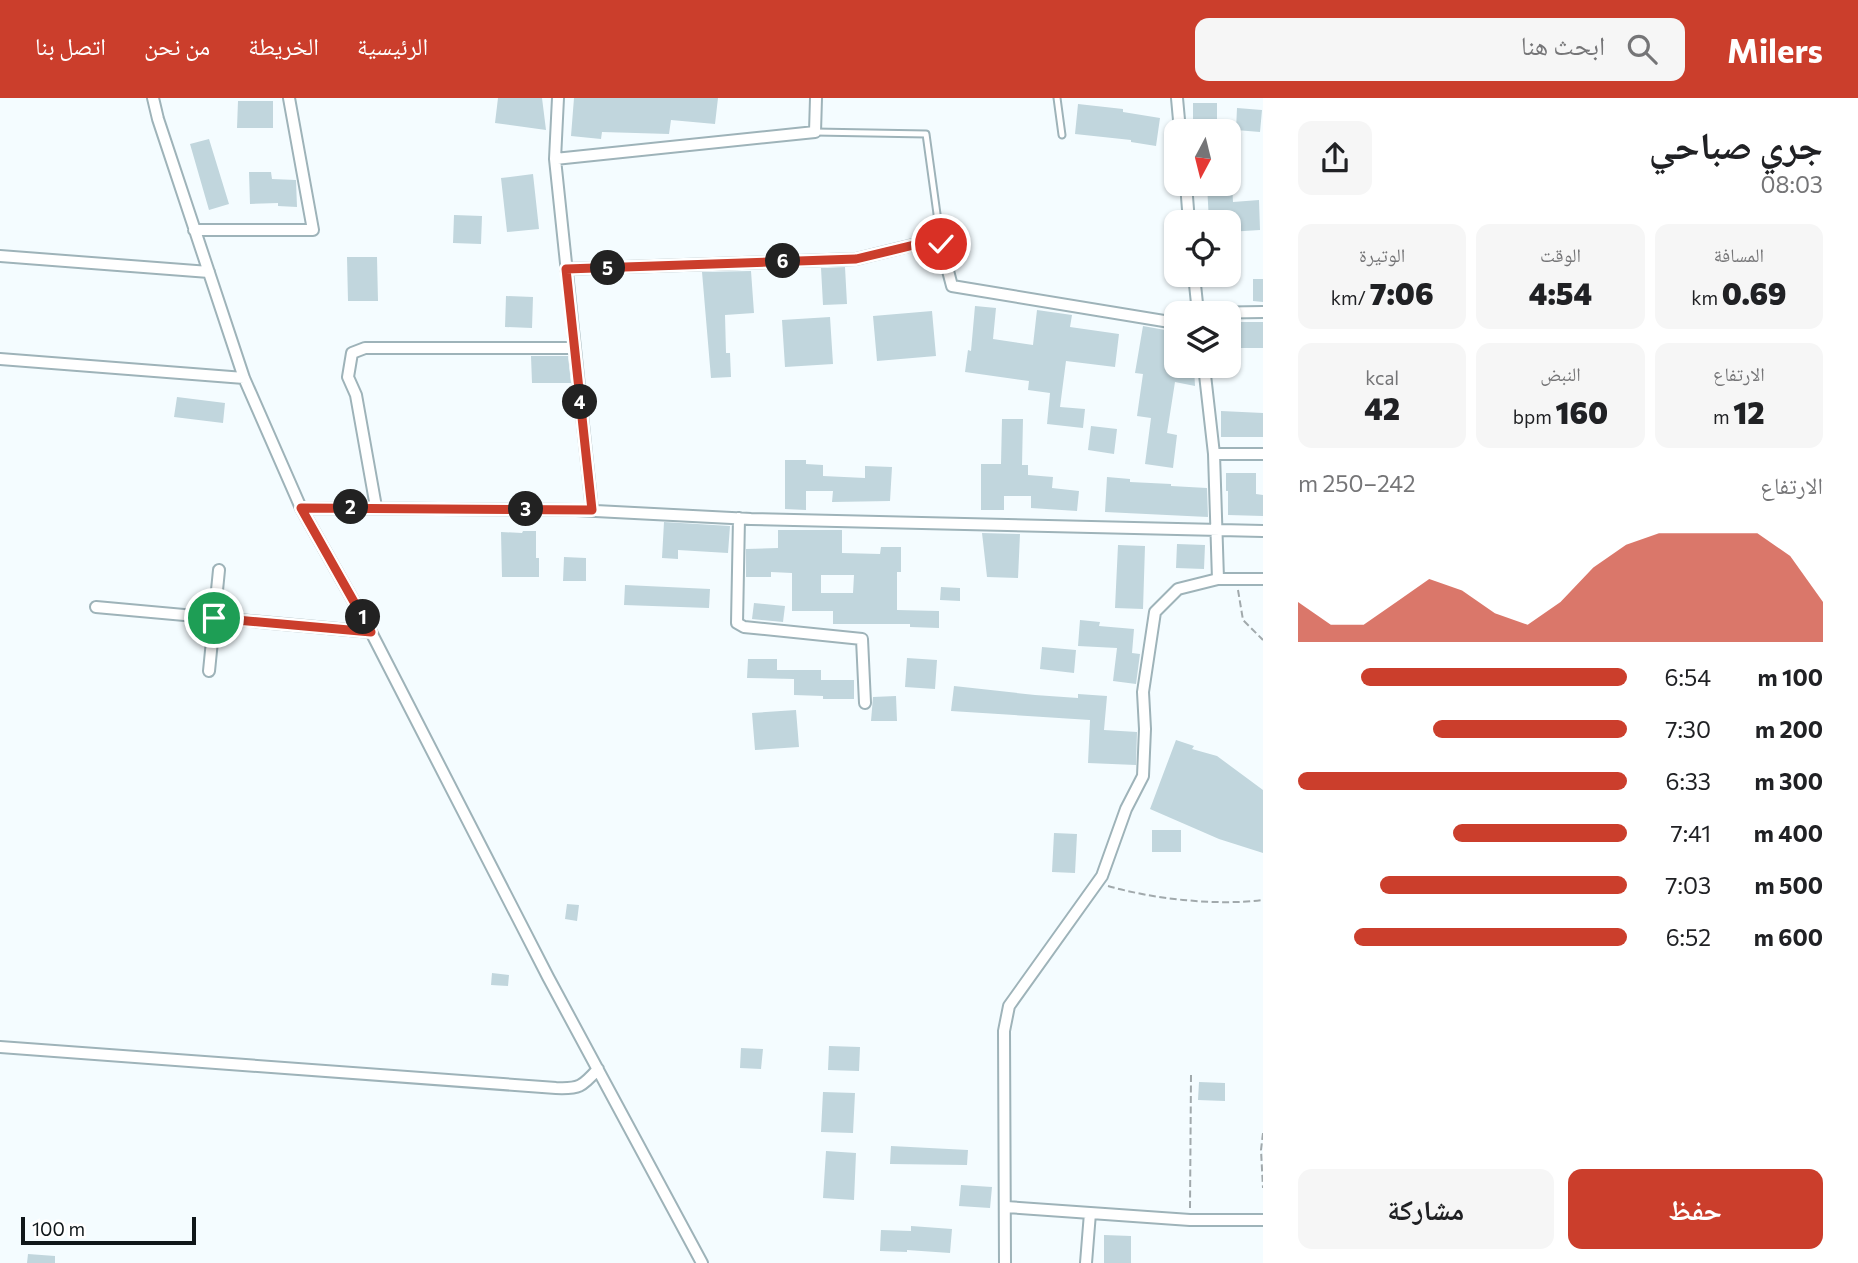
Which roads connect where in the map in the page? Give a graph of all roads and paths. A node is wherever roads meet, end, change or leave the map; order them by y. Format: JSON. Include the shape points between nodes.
{"nodes":[{"id":1,"x":153,"y":98,"type":"edge"},
{"id":2,"x":289,"y":98,"type":"edge"},
{"id":3,"x":558,"y":98,"type":"edge"},
{"id":4,"x":816,"y":98,"type":"edge"},
{"id":5,"x":1057,"y":98,"type":"edge"},
{"id":6,"x":1177,"y":98,"type":"edge"},
{"id":7,"x":1179,"y":119,"type":"edge"},
{"id":8,"x":815,"y":132,"type":"junction"},
{"id":9,"x":1062,"y":135,"type":"dead end"},
{"id":10,"x":555,"y":159,"type":"junction"},
{"id":11,"x":194,"y":230,"type":"junction"},
{"id":12,"x":941,"y":244,"type":"junction"},
{"id":13,"x":0,"y":256,"type":"edge"},
{"id":14,"x":566,"y":269,"type":"junction"},
{"id":15,"x":209,"y":272,"type":"junction"},
{"id":16,"x":1241,"y":312,"type":"edge"},
{"id":17,"x":1263,"y":312,"type":"edge"},
{"id":18,"x":1164,"y":321,"type":"edge"},
{"id":19,"x":575,"y":348,"type":"junction"},
{"id":20,"x":0,"y":359,"type":"edge"},
{"id":21,"x":244,"y":377,"type":"junction"},
{"id":22,"x":1205,"y":378,"type":"edge"},
{"id":23,"x":1214,"y":454,"type":"junction"},
{"id":24,"x":1263,"y":454,"type":"edge"},
{"id":25,"x":301,"y":508,"type":"junction"},
{"id":26,"x":376,"y":508,"type":"junction"},
{"id":27,"x":592,"y":510,"type":"junction"},
{"id":28,"x":739,"y":518,"type":"junction"},
{"id":29,"x":1215,"y":529,"type":"junction"},
{"id":30,"x":1263,"y":531,"type":"edge"},
{"id":31,"x":219,"y":570,"type":"dead end"},
{"id":32,"x":1218,"y":579,"type":"junction"},
{"id":33,"x":1236,"y":579,"type":"junction"},
{"id":34,"x":1263,"y":579,"type":"edge"},
{"id":35,"x":96,"y":607,"type":"dead end"},
{"id":36,"x":214,"y":618,"type":"junction"},
{"id":37,"x":371,"y":632,"type":"junction"},
{"id":38,"x":1263,"y":640,"type":"edge"},
{"id":39,"x":209,"y":671,"type":"dead end"},
{"id":40,"x":865,"y":703,"type":"dead end"},
{"id":41,"x":1097,"y":883,"type":"junction"},
{"id":42,"x":1263,"y":900,"type":"edge"},
{"id":43,"x":0,"y":1047,"type":"edge"},
{"id":44,"x":598,"y":1069,"type":"junction"},
{"id":45,"x":1191,"y":1075,"type":"dead end"},
{"id":46,"x":1263,"y":1133,"type":"edge"},
{"id":47,"x":1263,"y":1188,"type":"edge"},
{"id":48,"x":1006,"y":1207,"type":"junction"},
{"id":49,"x":1090,"y":1213,"type":"junction"},
{"id":50,"x":1190,"y":1220,"type":"junction"},
{"id":51,"x":1263,"y":1220,"type":"edge"},
{"id":52,"x":702,"y":1263,"type":"edge"},
{"id":53,"x":1005,"y":1263,"type":"edge"},
{"id":54,"x":1086,"y":1263,"type":"edge"}],
"edges":[{"from":1,"to":11,"type":"street"},
{"from":2,"to":11,"type":"street","via":[[313,230]]},
{"from":3,"to":10,"type":"street"},
{"from":4,"to":8,"type":"street"},
{"from":5,"to":9,"type":"lane"},
{"from":6,"to":7,"type":"street"},
{"from":8,"to":10,"type":"street"},
{"from":8,"to":12,"type":"lane","via":[[926,134]]},
{"from":10,"to":14,"type":"street"},
{"from":11,"to":15,"type":"street"},
{"from":12,"to":14,"type":"street","via":[[918,244],[856,259]]},
{"from":12,"to":18,"type":"street","via":[[952,286]]},
{"from":13,"to":15,"type":"street"},
{"from":14,"to":19,"type":"street"},
{"from":15,"to":21,"type":"street"},
{"from":16,"to":17,"type":"street"},
{"from":19,"to":26,"type":"street","via":[[365,348],[352,353],[348,377],[356,395]]},
{"from":19,"to":27,"type":"street"},
{"from":20,"to":21,"type":"street"},
{"from":21,"to":25,"type":"street"},
{"from":22,"to":23,"type":"street"},
{"from":23,"to":24,"type":"street"},
{"from":23,"to":29,"type":"street"},
{"from":25,"to":26,"type":"street"},
{"from":25,"to":37,"type":"street"},
{"from":26,"to":27,"type":"street"},
{"from":27,"to":28,"type":"street"},
{"from":28,"to":29,"type":"street"},
{"from":28,"to":40,"type":"street","via":[[737,623],[744,628],[862,639]]},
{"from":29,"to":30,"type":"street"},
{"from":29,"to":32,"type":"street"},
{"from":31,"to":36,"type":"street"},
{"from":32,"to":33,"type":"street"},
{"from":32,"to":41,"type":"street","via":[[1178,589],[1155,612],[1143,692],[1143,776]]},
{"from":33,"to":34,"type":"street"},
{"from":33,"to":38,"type":"path","via":[[1243,620]]},
{"from":35,"to":36,"type":"street"},
{"from":36,"to":37,"type":"street"},
{"from":36,"to":39,"type":"street"},
{"from":37,"to":44,"type":"street"},
{"from":41,"to":42,"type":"path","via":[[1143,896]]},
{"from":41,"to":48,"type":"street","via":[[1009,1006],[1004,1031]]},
{"from":43,"to":44,"type":"street","via":[[556,1088],[576,1088]]},
{"from":44,"to":52,"type":"street"},
{"from":45,"to":50,"type":"path"},
{"from":46,"to":47,"type":"path"},
{"from":48,"to":49,"type":"street"},
{"from":48,"to":53,"type":"street"},
{"from":49,"to":50,"type":"street"},
{"from":49,"to":54,"type":"street"},
{"from":50,"to":51,"type":"street"}]}
